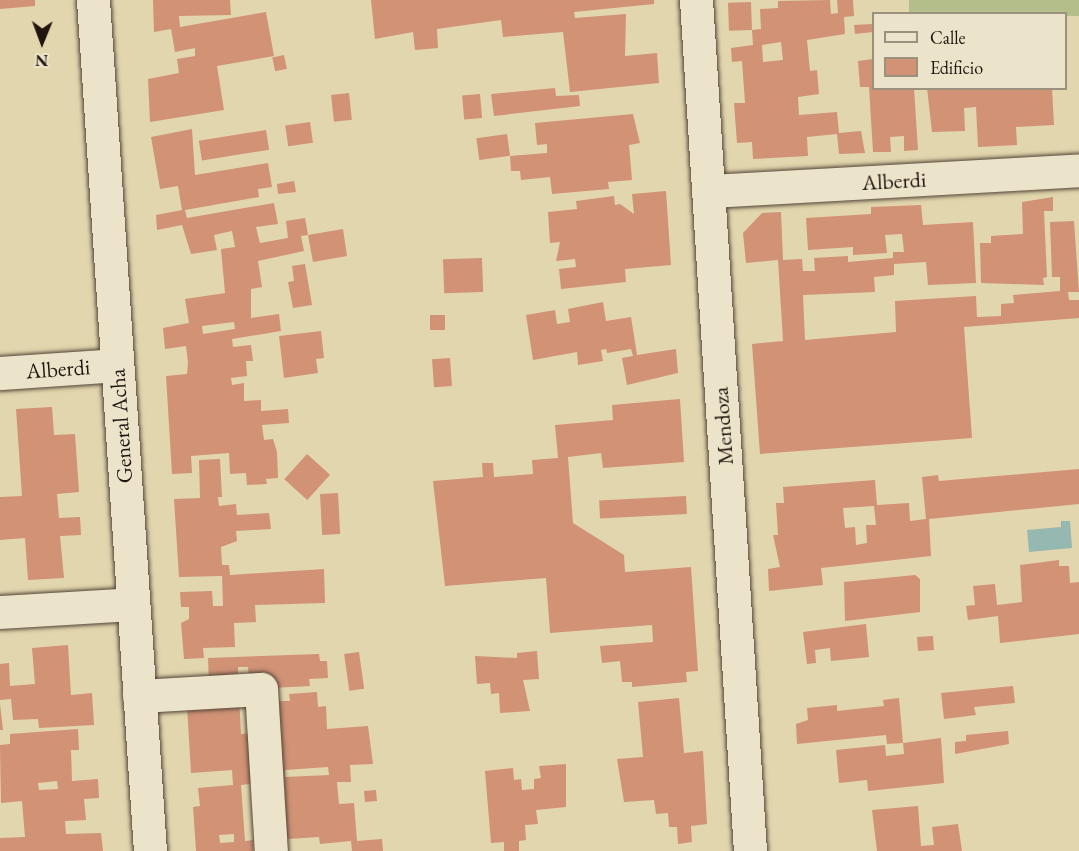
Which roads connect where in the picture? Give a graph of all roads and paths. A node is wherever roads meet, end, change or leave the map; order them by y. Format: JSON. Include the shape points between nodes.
{"nodes":[{"id":1,"x":93,"y":0,"type":"edge"},
{"id":2,"x":696,"y":0,"type":"edge"},
{"id":3,"x":1079,"y":170,"type":"edge"},
{"id":4,"x":709,"y":191,"type":"junction"},
{"id":5,"x":117,"y":365,"type":"junction"},
{"id":6,"x":0,"y":373,"type":"edge"},
{"id":7,"x":133,"y":604,"type":"junction"},
{"id":8,"x":0,"y":612,"type":"edge"},
{"id":9,"x":139,"y":696,"type":"junction"},
{"id":10,"x":150,"y":851,"type":"edge"},
{"id":11,"x":271,"y":851,"type":"edge"},
{"id":12,"x":750,"y":851,"type":"edge"}],
"edges":[{"from":1,"to":5,"type":"street","name":"General Acha"},
{"from":2,"to":4,"type":"street","name":"Mendoza"},
{"from":3,"to":4,"type":"street","name":"Alberdi"},
{"from":4,"to":12,"type":"street","name":"Mendoza"},
{"from":5,"to":6,"type":"street","name":"Alberdi"},
{"from":5,"to":7,"type":"street","name":"General Acha"},
{"from":7,"to":8,"type":"street"},
{"from":7,"to":9,"type":"street","name":"General Acha"},
{"from":9,"to":10,"type":"street","name":"General Acha"},
{"from":9,"to":11,"type":"street","via":[[261,688]]}]}
